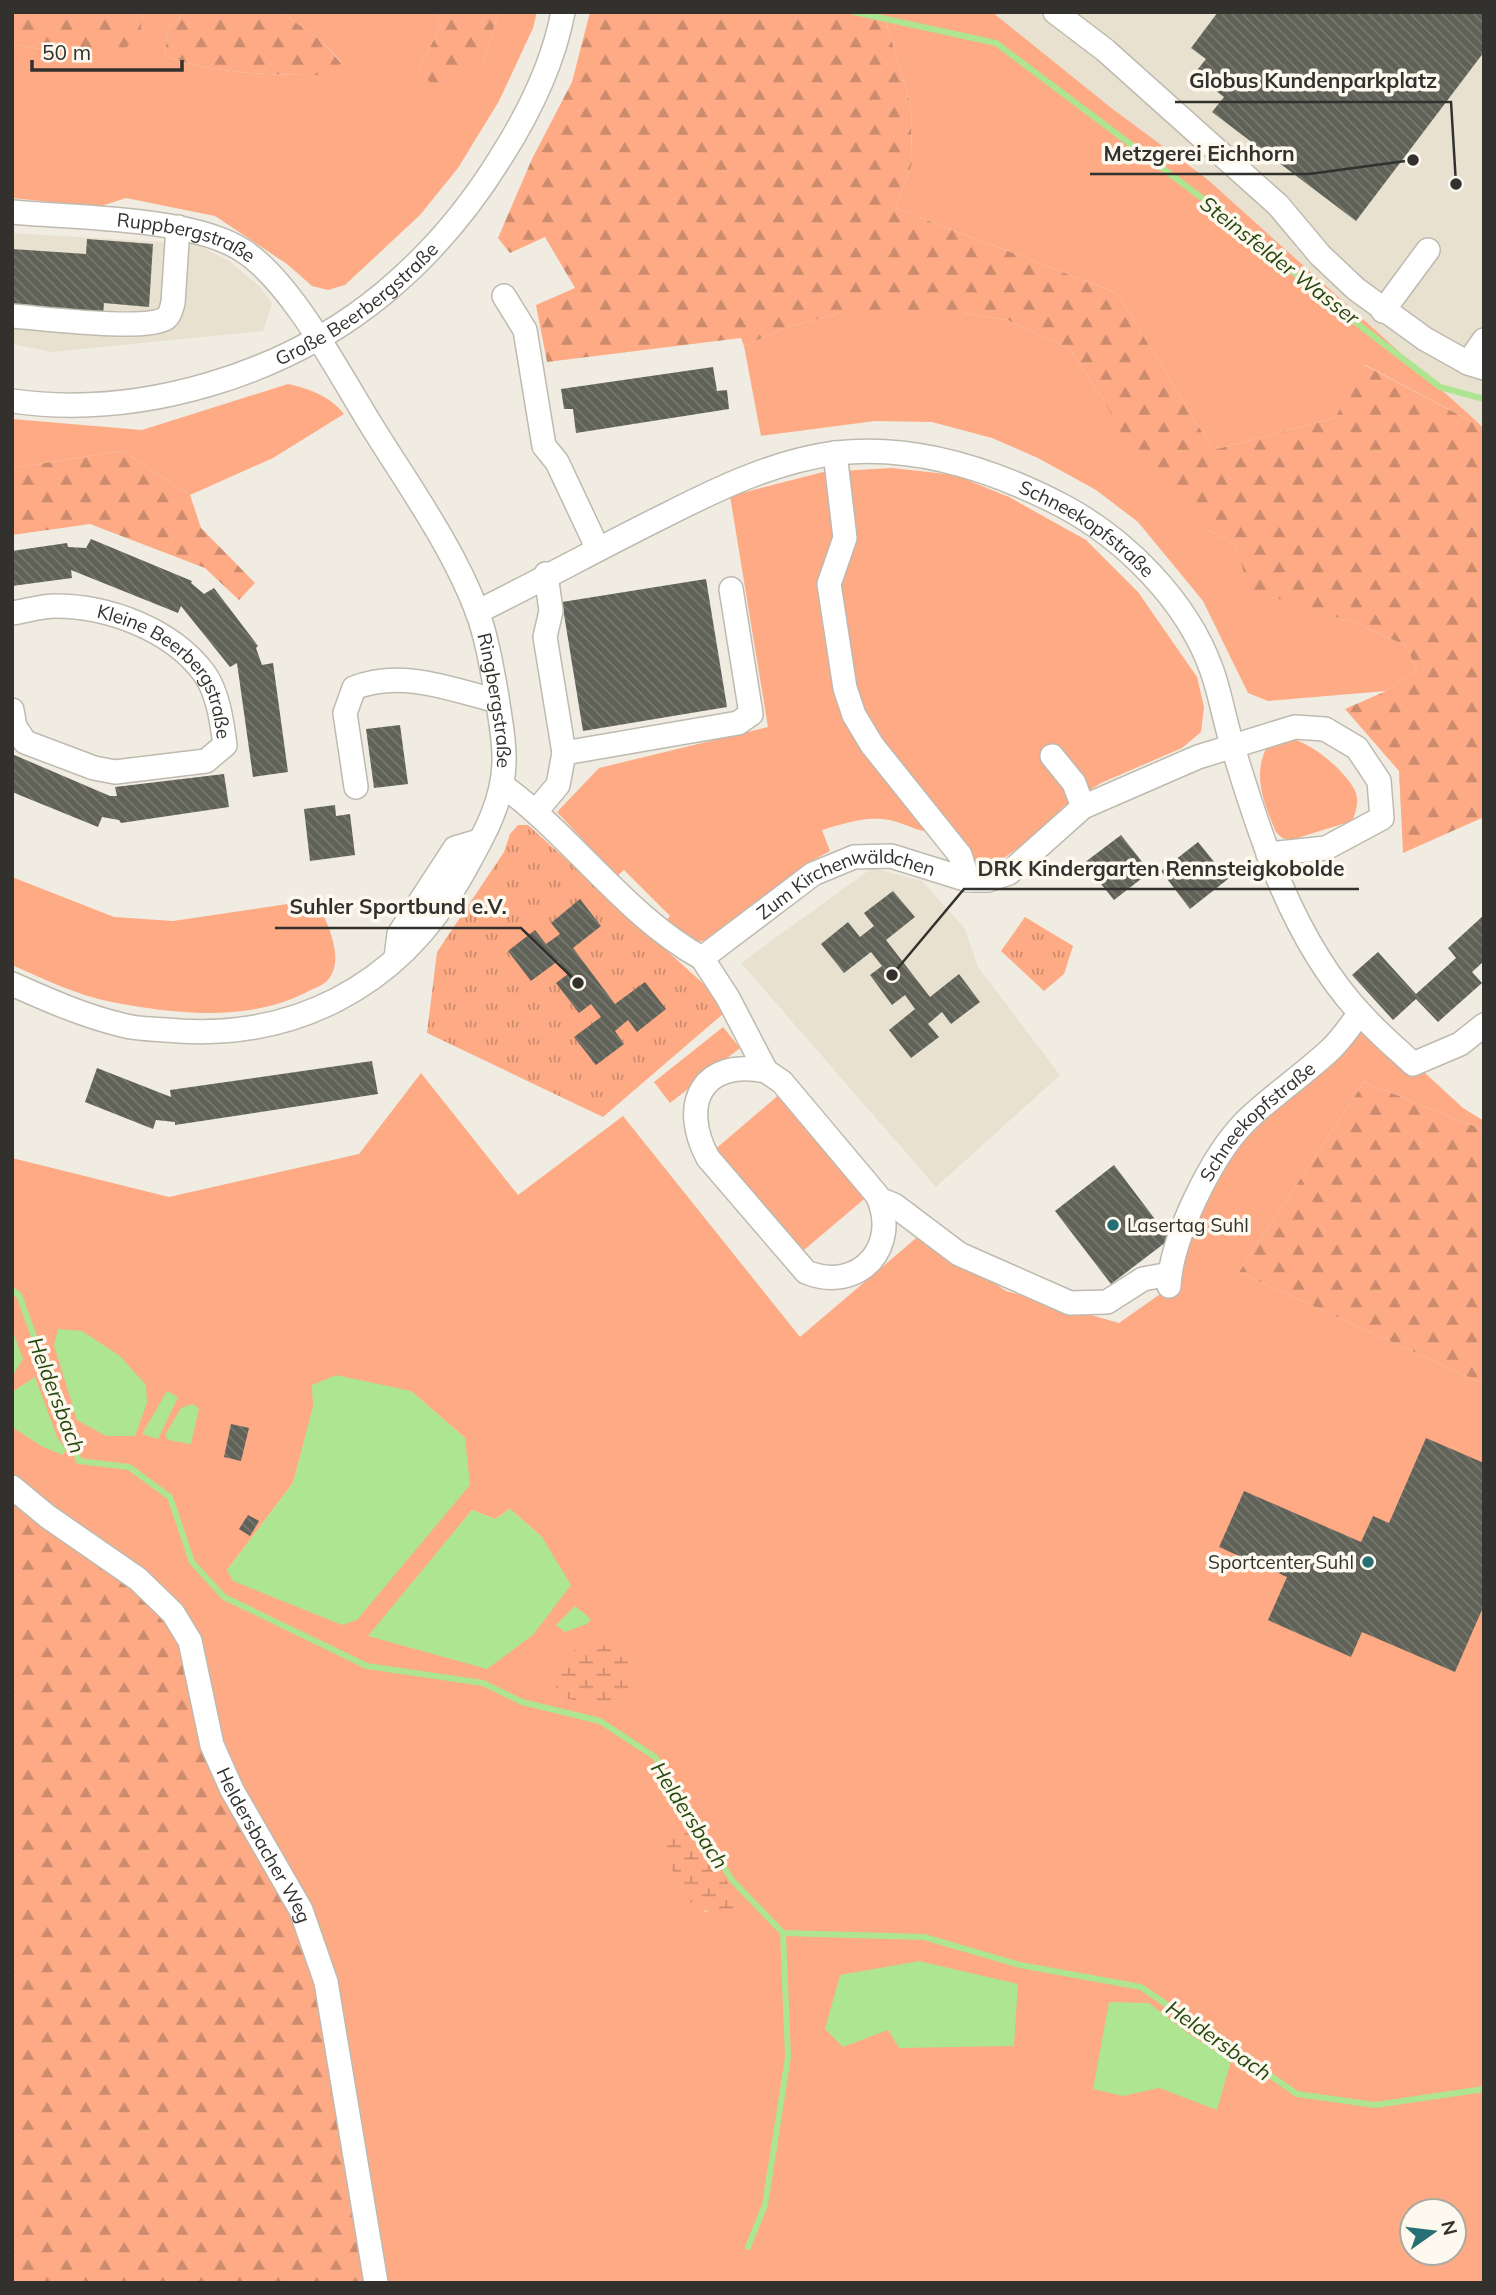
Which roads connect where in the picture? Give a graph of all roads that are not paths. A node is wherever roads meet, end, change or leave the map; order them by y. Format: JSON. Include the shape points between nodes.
{"nodes":[{"id":1,"x":563,"y":12,"type":"edge"},
{"id":2,"x":1055,"y":12,"type":"edge"},
{"id":3,"x":12,"y":212,"type":"edge"},
{"id":4,"x":178,"y":228,"type":"junction"},
{"id":5,"x":1427,"y":250,"type":"dead end"},
{"id":6,"x":504,"y":296,"type":"dead end"},
{"id":7,"x":1383,"y":311,"type":"junction"},
{"id":8,"x":12,"y":316,"type":"edge"},
{"id":9,"x":317,"y":339,"type":"junction"},
{"id":10,"x":1484,"y":340,"type":"edge"},
{"id":11,"x":1476,"y":365,"type":"edge"},
{"id":12,"x":12,"y":401,"type":"edge"},
{"id":13,"x":835,"y":453,"type":"junction"},
{"id":14,"x":597,"y":547,"type":"junction"},
{"id":15,"x":545,"y":575,"type":"junction"},
{"id":16,"x":731,"y":589,"type":"dead end"},
{"id":17,"x":477,"y":612,"type":"junction"},
{"id":18,"x":12,"y":613,"type":"edge"},
{"id":19,"x":497,"y":701,"type":"junction"},
{"id":20,"x":12,"y":710,"type":"edge"},
{"id":21,"x":1232,"y":744,"type":"junction"},
{"id":22,"x":564,"y":753,"type":"junction"},
{"id":23,"x":1052,"y":756,"type":"dead end"},
{"id":24,"x":502,"y":785,"type":"junction"},
{"id":25,"x":356,"y":788,"type":"dead end"},
{"id":26,"x":1083,"y":807,"type":"junction"},
{"id":27,"x":537,"y":810,"type":"junction"},
{"id":28,"x":1268,"y":854,"type":"junction"},
{"id":29,"x":968,"y":880,"type":"junction"},
{"id":30,"x":702,"y":958,"type":"junction"},
{"id":31,"x":12,"y":984,"type":"edge"},
{"id":32,"x":1360,"y":1013,"type":"junction"},
{"id":33,"x":1484,"y":1025,"type":"edge"},
{"id":34,"x":766,"y":1071,"type":"junction"},
{"id":35,"x":879,"y":1199,"type":"junction"},
{"id":36,"x":12,"y":1487,"type":"edge"},
{"id":37,"x":376,"y":2283,"type":"edge"}],
"edges":[{"from":1,"to":9,"type":"street","name":"Große Beerbergstraße","via":[[544,79],[477,195],[451,229],[401,278]]},
{"from":2,"to":7,"type":"street","via":[[1105,50],[1278,205],[1320,255]]},
{"from":3,"to":4,"type":"street","name":"Ruppbergstraße"},
{"from":4,"to":8,"type":"street","via":[[173,303],[164,319],[134,324]]},
{"from":4,"to":9,"type":"street","name":"Ruppbergstraße","via":[[192,229],[244,251],[271,274]]},
{"from":5,"to":7,"type":"street"},
{"from":6,"to":14,"type":"street","via":[[525,330],[544,446],[557,462]]},
{"from":7,"to":11,"type":"street","via":[[1424,339]]},
{"from":9,"to":12,"type":"street","name":"Große Beerbergstraße","via":[[202,386],[131,401]]},
{"from":9,"to":17,"type":"street","name":"Ringbergstraße","via":[[441,538]]},
{"from":10,"to":11,"type":"street"},
{"from":13,"to":14,"type":"street","name":"Schneekopfstraße","via":[[754,473]]},
{"from":13,"to":21,"type":"street","name":"Schneekopfstraße","via":[[904,454],[953,461],[1021,485],[1082,516],[1151,576],[1186,620],[1210,666]]},
{"from":13,"to":29,"type":"street","via":[[845,538],[829,584],[845,688],[872,745],[960,855]]},
{"from":14,"to":15,"type":"street","name":"Schneekopfstraße"},
{"from":15,"to":17,"type":"street","name":"Schneekopfstraße"},
{"from":15,"to":22,"type":"street","via":[[551,611],[545,637]]},
{"from":16,"to":22,"type":"street","via":[[751,714],[738,723]]},
{"from":17,"to":19,"type":"street","name":"Ringbergstraße"},
{"from":18,"to":20,"type":"street","name":"Kleine Beerbergstraße","via":[[53,606],[91,609],[121,616],[173,643],[204,673],[215,697],[225,745],[206,761],[115,772],[25,742],[15,727]]},
{"from":19,"to":24,"type":"street","name":"Ringbergstraße","via":[[503,742]]},
{"from":19,"to":25,"type":"street","via":[[402,679],[373,680],[354,688],[345,713]]},
{"from":21,"to":26,"type":"street","name":"Zum Kirchenwäldchen"},
{"from":21,"to":28,"type":"street","name":"Schneekopfstraße"},
{"from":21,"to":28,"type":"street","via":[[1295,727],[1325,729],[1357,748],[1379,781],[1382,818],[1326,848]]},
{"from":22,"to":27,"type":"street","via":[[558,785]]},
{"from":23,"to":26,"type":"street","via":[[1074,783]]},
{"from":24,"to":27,"type":"street"},
{"from":24,"to":31,"type":"street","name":"Ringbergstraße","via":[[496,809],[432,922],[352,994],[324,1008],[240,1031],[191,1032],[126,1026],[79,1013]]},
{"from":26,"to":29,"type":"street","name":"Zum Kirchenwäldchen","via":[[1009,873]]},
{"from":27,"to":30,"type":"street","via":[[620,892],[682,947]]},
{"from":28,"to":32,"type":"street","name":"Schneekopfstraße","via":[[1324,965]]},
{"from":29,"to":30,"type":"street","name":"Zum Kirchenwäldchen","via":[[891,856],[854,857],[813,874]]},
{"from":30,"to":34,"type":"street"},
{"from":32,"to":33,"type":"street","name":"Schneekopfstraße","via":[[1413,1064],[1460,1044]]},
{"from":32,"to":35,"type":"street","name":"Schneekopfstraße","via":[[1332,1048],[1244,1124],[1219,1156],[1186,1224],[1169,1280],[1143,1279],[1107,1302],[1070,1303],[959,1254],[894,1205]]},
{"from":34,"to":35,"type":"street","via":[[782,1082]]},
{"from":34,"to":35,"type":"street","via":[[743,1066],[725,1070],[696,1099],[693,1121],[708,1158],[806,1272],[836,1277],[852,1274],[872,1261],[884,1234],[885,1211]]},
{"from":36,"to":37,"type":"street","name":"Heldersbacher Weg","via":[[138,1579],[173,1613],[190,1642],[212,1745],[232,1790],[301,1910],[326,1982]]}]}
